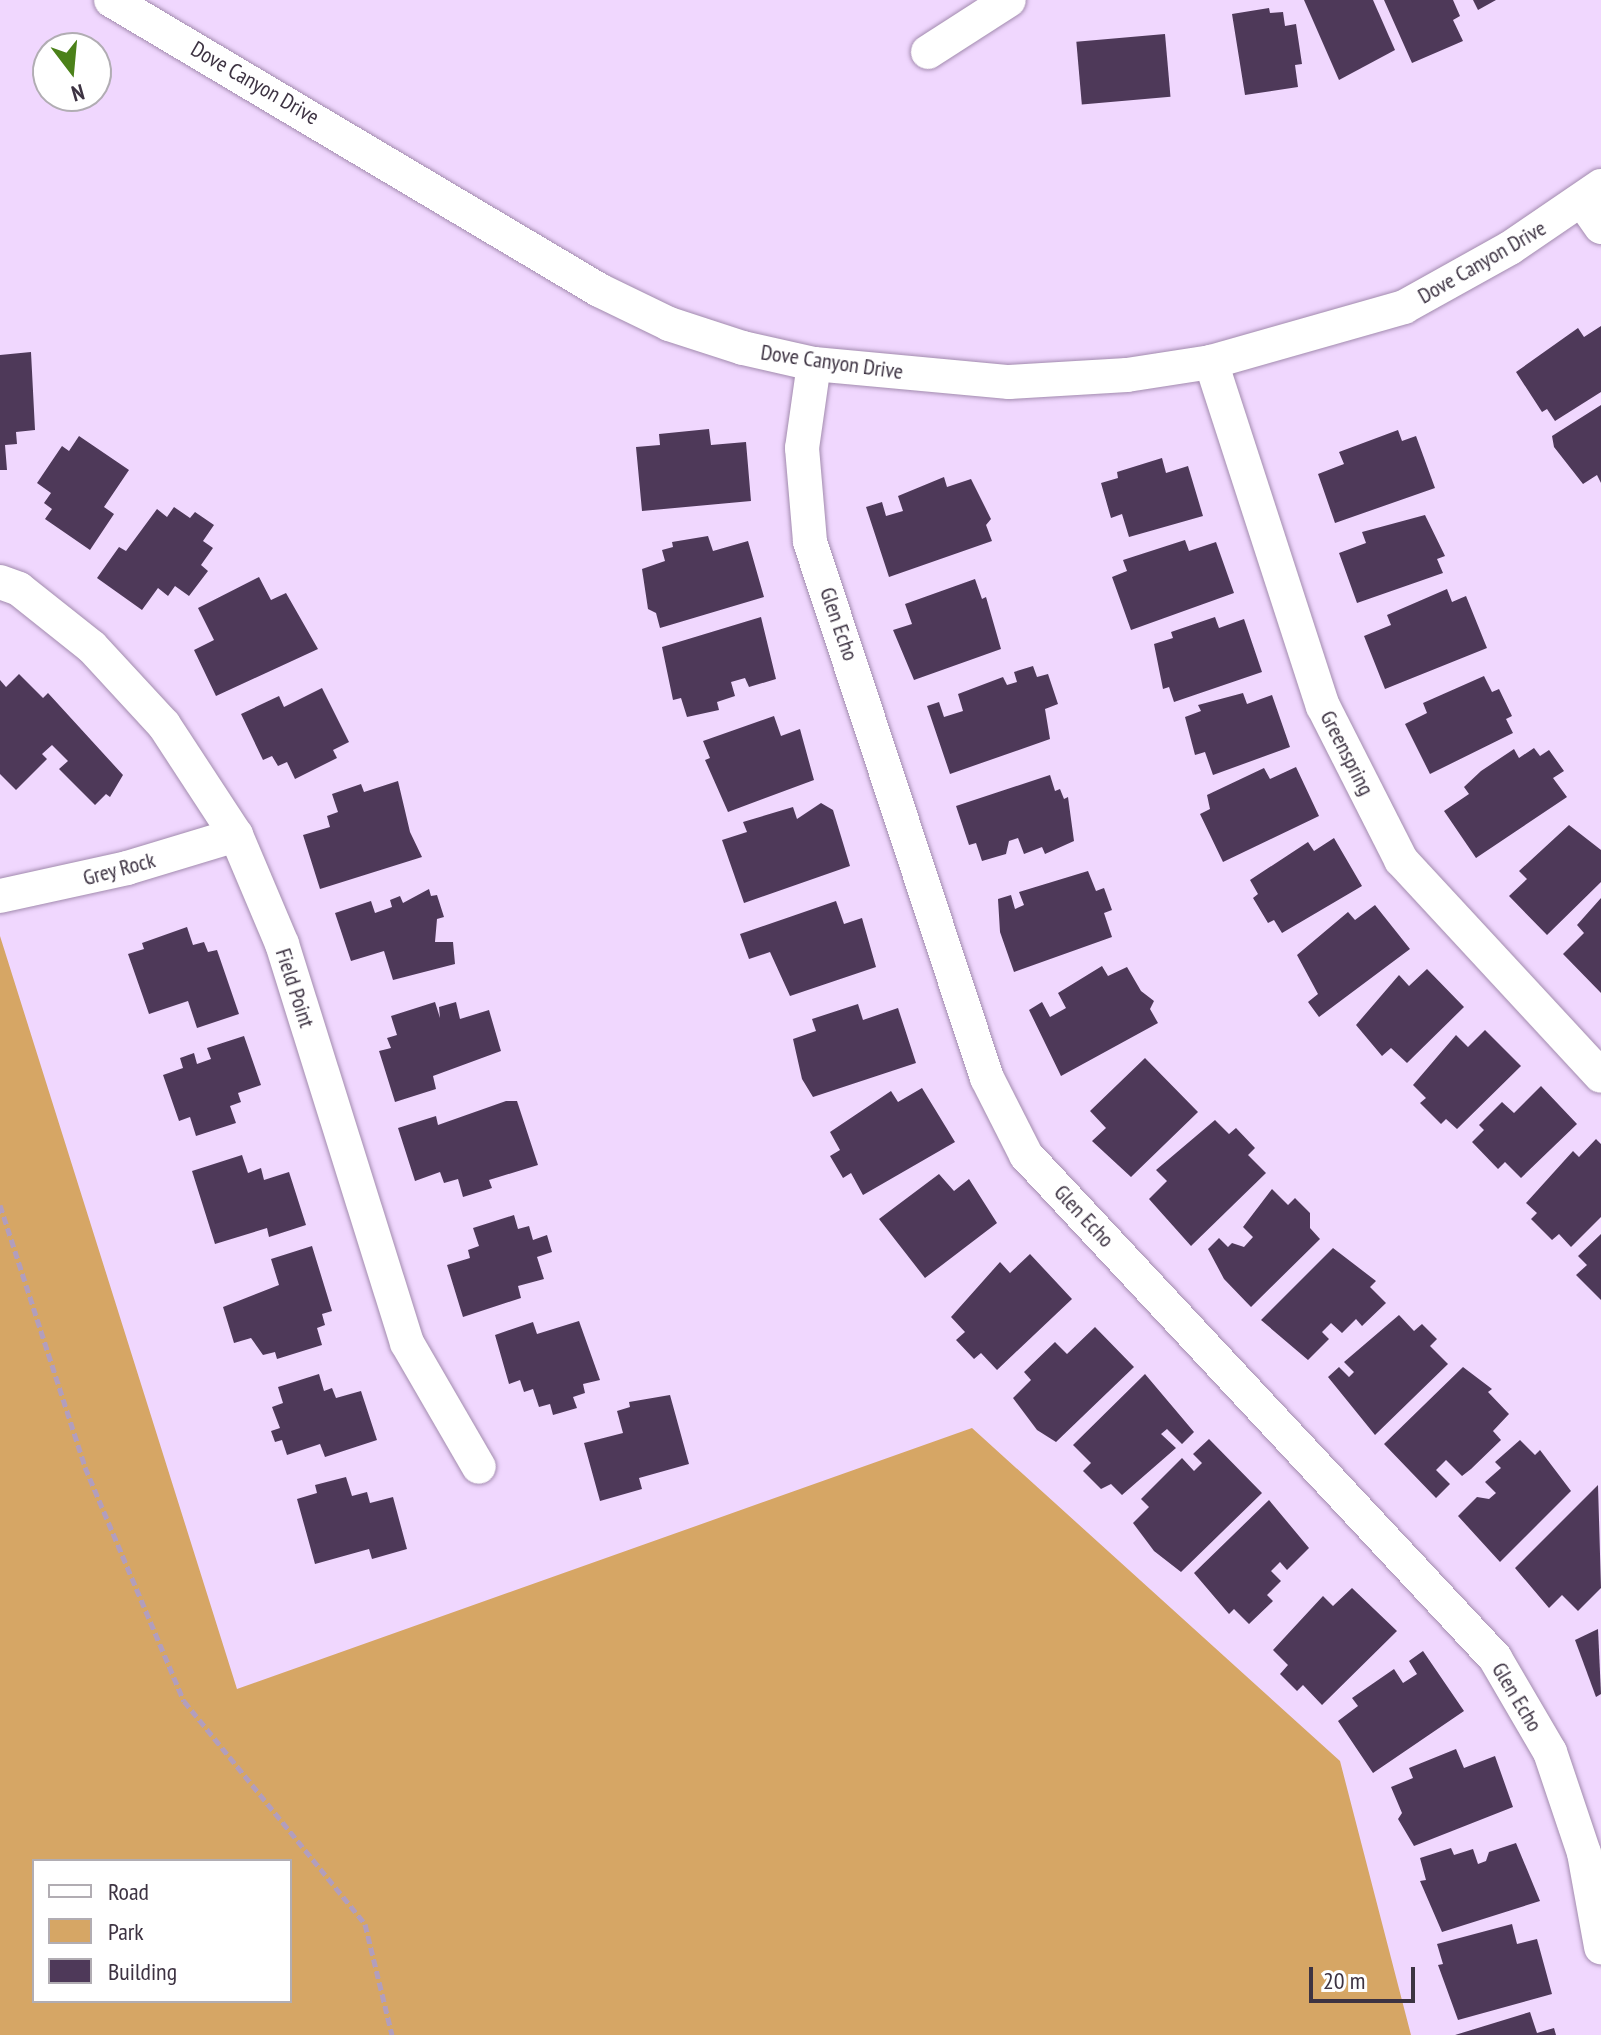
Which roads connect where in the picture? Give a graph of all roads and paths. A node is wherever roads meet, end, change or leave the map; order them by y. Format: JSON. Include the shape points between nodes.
{"nodes":[{"id":1,"x":111,"y":0,"type":"edge"},
{"id":2,"x":1009,"y":0,"type":"edge"},
{"id":3,"x":928,"y":52,"type":"dead end"},
{"id":4,"x":1595,"y":204,"type":"edge"},
{"id":5,"x":1211,"y":362,"type":"junction"},
{"id":6,"x":814,"y":364,"type":"junction"},
{"id":7,"x":0,"y":582,"type":"edge"},
{"id":8,"x":236,"y":835,"type":"junction"},
{"id":9,"x":0,"y":896,"type":"edge"},
{"id":10,"x":1601,"y":1076,"type":"edge"},
{"id":11,"x":0,"y":1205,"type":"edge"},
{"id":12,"x":479,"y":1467,"type":"dead end"},
{"id":13,"x":1601,"y":1947,"type":"edge"},
{"id":14,"x":392,"y":2035,"type":"edge"}],
"edges":[{"from":1,"to":6,"type":"street","name":"Dove Canyon Drive","via":[[599,290],[669,324]]},
{"from":2,"to":3,"type":"street"},
{"from":4,"to":5,"type":"street","name":"Dove Canyon Drive","via":[[1404,307]]},
{"from":5,"to":6,"type":"street","name":"Dove Canyon Drive","via":[[1127,375],[1009,382]]},
{"from":5,"to":10,"type":"street","name":"Greenspring","via":[[1323,706],[1401,860]]},
{"from":6,"to":13,"type":"street","name":"Glen Echo","via":[[802,448],[810,542],[987,1078],[1026,1155],[1495,1658],[1550,1752],[1584,1853]]},
{"from":7,"to":8,"type":"street","name":"Field Point","via":[[19,589],[102,658],[164,725]]},
{"from":8,"to":9,"type":"street","name":"Grey Rock","via":[[127,868]]},
{"from":8,"to":12,"type":"street","name":"Field Point","via":[[282,944],[407,1343]]},
{"from":11,"to":14,"type":"path","via":[[85,1467],[184,1701],[365,1924]]}]}
